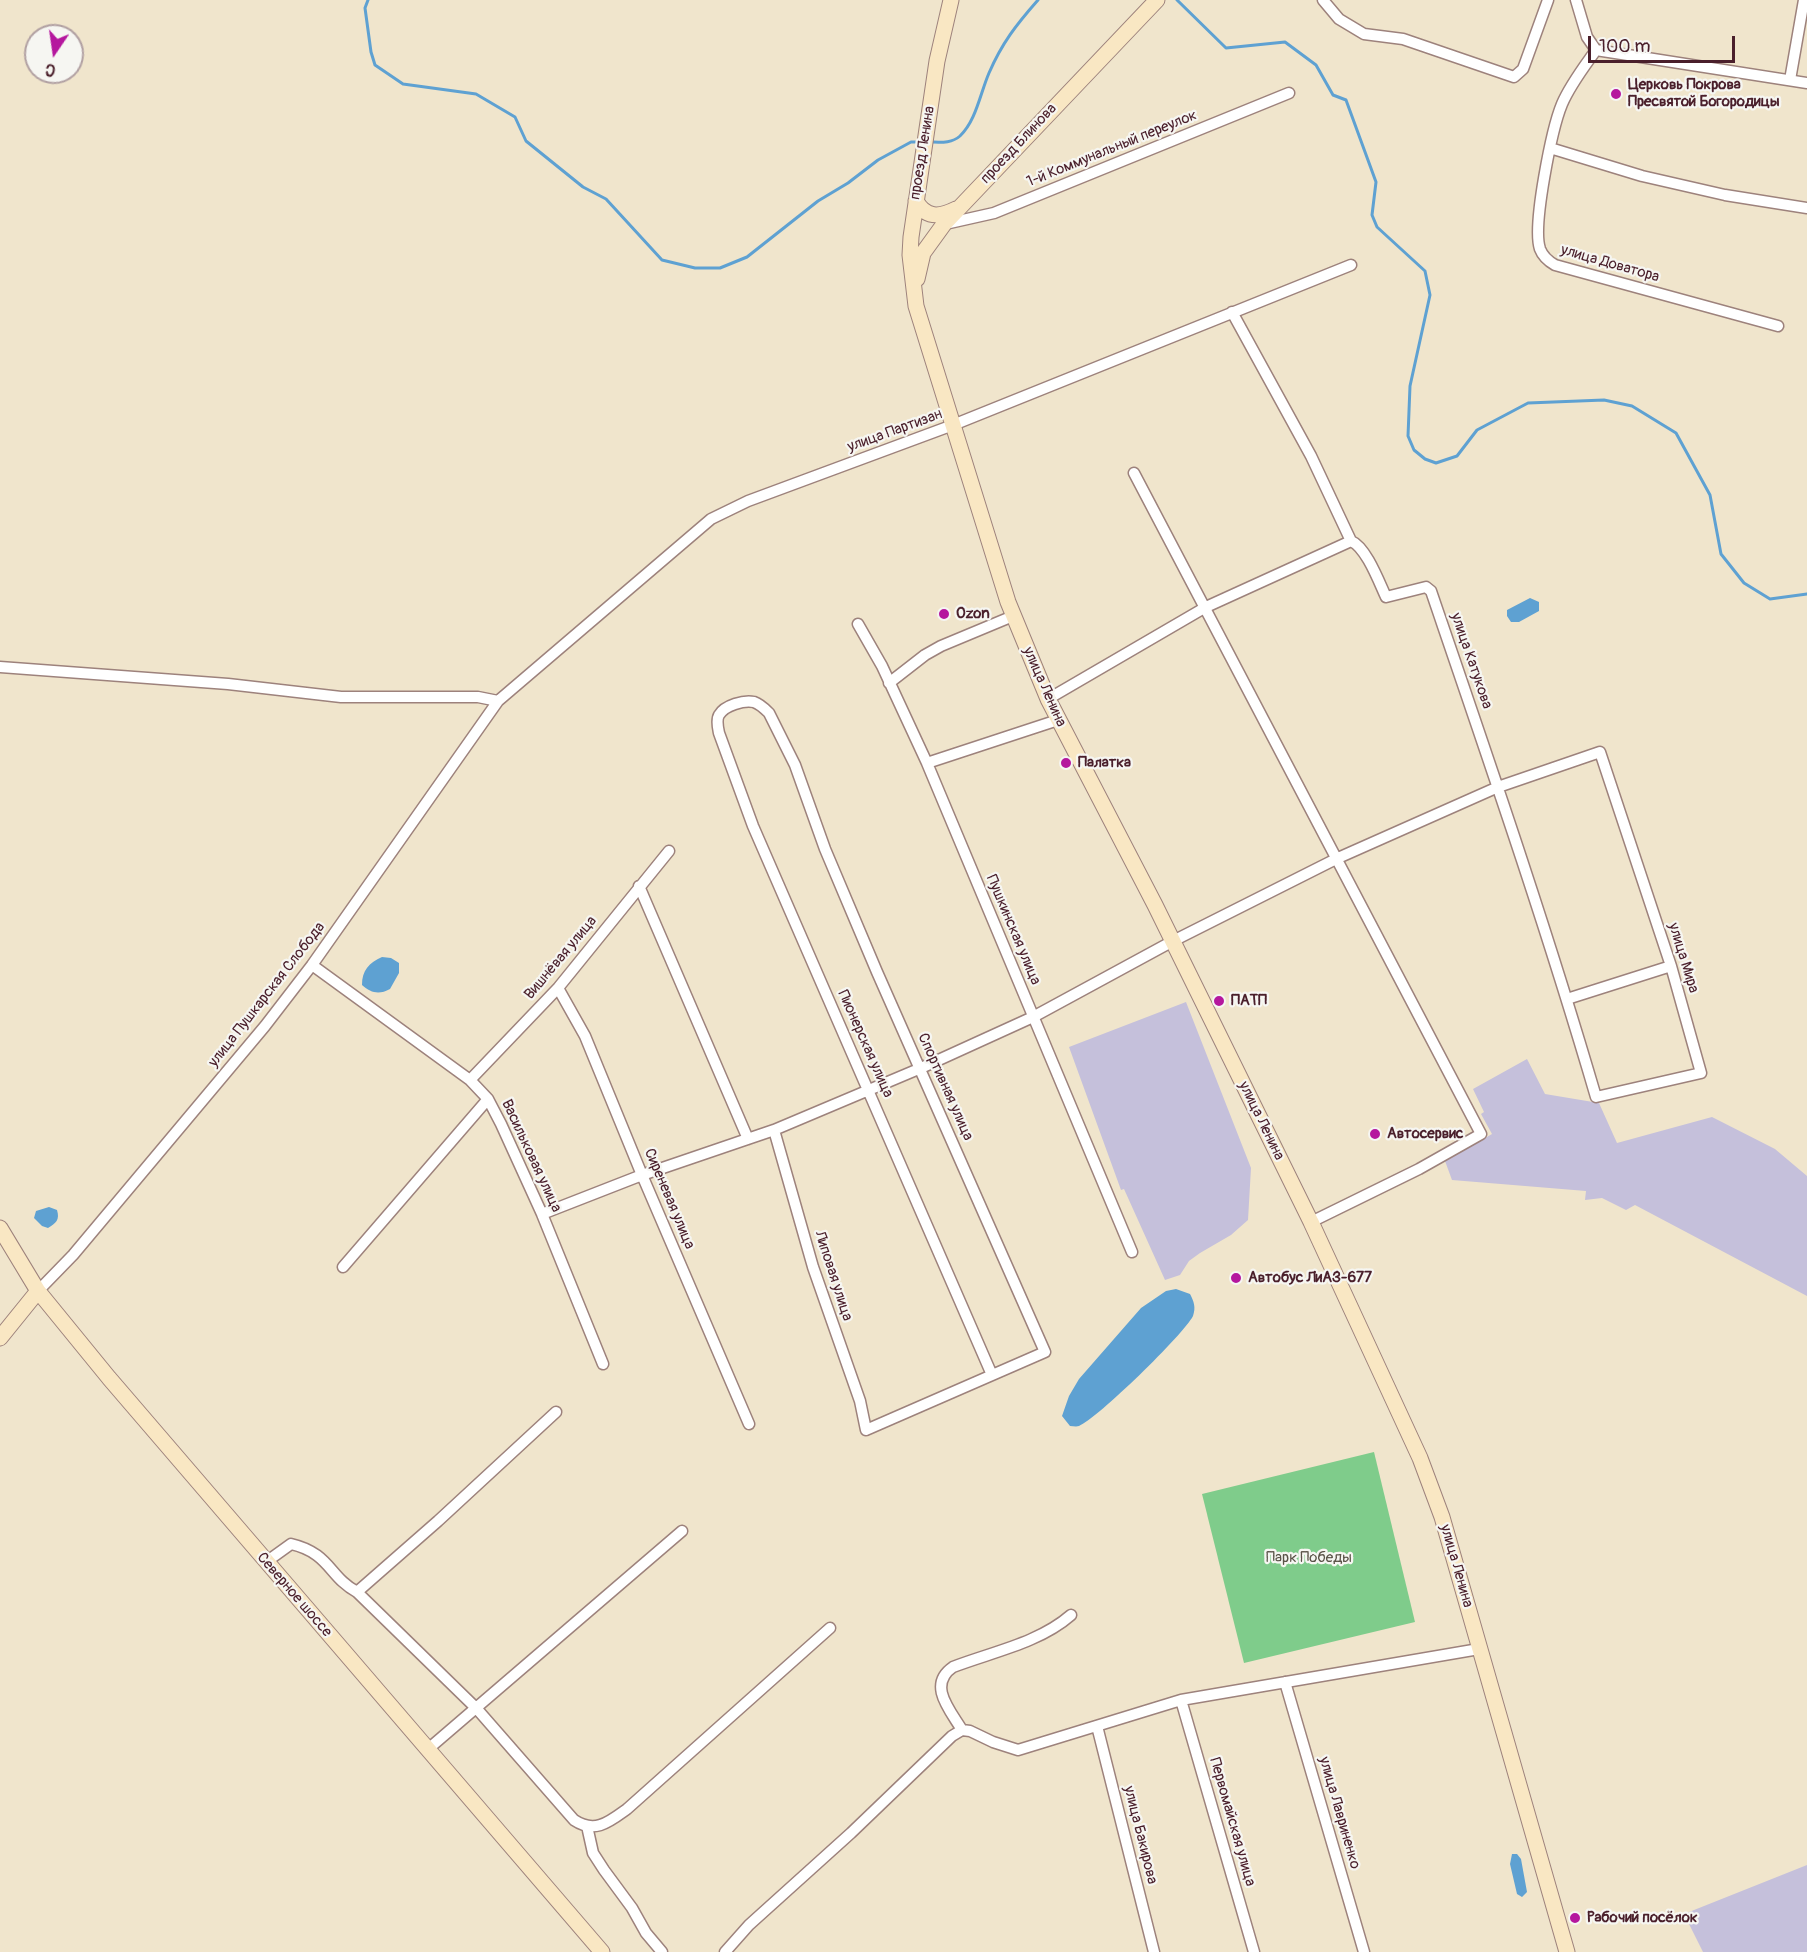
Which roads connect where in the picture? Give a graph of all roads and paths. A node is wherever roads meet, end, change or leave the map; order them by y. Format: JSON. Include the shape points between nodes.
{"nodes":[{"id":1,"x":951,"y":0,"type":"edge"},
{"id":2,"x":1323,"y":0,"type":"edge"},
{"id":3,"x":1548,"y":0,"type":"edge"},
{"id":4,"x":1576,"y":0,"type":"edge"},
{"id":5,"x":1804,"y":0,"type":"edge"},
{"id":6,"x":1156,"y":1,"type":"edge"},
{"id":7,"x":1596,"y":50,"type":"junction"},
{"id":8,"x":1790,"y":80,"type":"junction"},
{"id":9,"x":1807,"y":83,"type":"edge"},
{"id":10,"x":1289,"y":93,"type":"dead end"},
{"id":11,"x":1550,"y":148,"type":"junction"},
{"id":12,"x":916,"y":201,"type":"junction"},
{"id":13,"x":960,"y":207,"type":"junction"},
{"id":14,"x":1807,"y":208,"type":"edge"},
{"id":15,"x":944,"y":224,"type":"junction"},
{"id":16,"x":1351,"y":265,"type":"dead end"},
{"id":17,"x":916,"y":306,"type":"junction"},
{"id":18,"x":1232,"y":312,"type":"junction"},
{"id":19,"x":1778,"y":326,"type":"dead end"},
{"id":20,"x":953,"y":425,"type":"junction"},
{"id":21,"x":1134,"y":473,"type":"dead end"},
{"id":22,"x":1351,"y":541,"type":"junction"},
{"id":23,"x":1206,"y":607,"type":"junction"},
{"id":24,"x":1013,"y":616,"type":"junction"},
{"id":25,"x":858,"y":624,"type":"dead end"},
{"id":26,"x":0,"y":667,"type":"edge"},
{"id":27,"x":889,"y":683,"type":"junction"},
{"id":28,"x":1048,"y":699,"type":"junction"},
{"id":29,"x":498,"y":701,"type":"junction"},
{"id":30,"x":1058,"y":720,"type":"junction"},
{"id":31,"x":717,"y":721,"type":"joint"},
{"id":32,"x":927,"y":763,"type":"junction"},
{"id":33,"x":1498,"y":787,"type":"junction"},
{"id":34,"x":669,"y":851,"type":"dead end"},
{"id":35,"x":1338,"y":858,"type":"junction"},
{"id":36,"x":639,"y":886,"type":"junction"},
{"id":37,"x":1173,"y":941,"type":"junction"},
{"id":38,"x":312,"y":965,"type":"junction"},
{"id":39,"x":1671,"y":966,"type":"junction"},
{"id":40,"x":558,"y":988,"type":"junction"},
{"id":41,"x":1567,"y":999,"type":"junction"},
{"id":42,"x":1033,"y":1017,"type":"junction"},
{"id":43,"x":921,"y":1068,"type":"junction"},
{"id":44,"x":470,"y":1080,"type":"junction"},
{"id":45,"x":868,"y":1090,"type":"junction"},
{"id":46,"x":1596,"y":1097,"type":"joint"},
{"id":47,"x":488,"y":1099,"type":"junction"},
{"id":48,"x":774,"y":1130,"type":"junction"},
{"id":49,"x":748,"y":1139,"type":"junction"},
{"id":50,"x":642,"y":1175,"type":"junction"},
{"id":51,"x":542,"y":1214,"type":"junction"},
{"id":52,"x":1311,"y":1222,"type":"junction"},
{"id":53,"x":0,"y":1228,"type":"edge"},
{"id":54,"x":1132,"y":1252,"type":"dead end"},
{"id":55,"x":344,"y":1267,"type":"dead end"},
{"id":56,"x":38,"y":1291,"type":"junction"},
{"id":57,"x":0,"y":1338,"type":"edge"},
{"id":58,"x":603,"y":1364,"type":"dead end"},
{"id":59,"x":992,"y":1375,"type":"junction"},
{"id":60,"x":556,"y":1412,"type":"dead end"},
{"id":61,"x":749,"y":1424,"type":"dead end"},
{"id":62,"x":866,"y":1430,"type":"joint"},
{"id":63,"x":682,"y":1531,"type":"dead end"},
{"id":64,"x":266,"y":1562,"type":"junction"},
{"id":65,"x":357,"y":1592,"type":"junction"},
{"id":66,"x":1071,"y":1615,"type":"dead end"},
{"id":67,"x":830,"y":1628,"type":"dead end"},
{"id":68,"x":1479,"y":1649,"type":"junction"},
{"id":69,"x":1284,"y":1682,"type":"junction"},
{"id":70,"x":1181,"y":1700,"type":"junction"},
{"id":71,"x":477,"y":1709,"type":"junction"},
{"id":72,"x":1097,"y":1726,"type":"junction"},
{"id":73,"x":962,"y":1730,"type":"junction"},
{"id":74,"x":427,"y":1750,"type":"junction"},
{"id":75,"x":587,"y":1826,"type":"junction"},
{"id":76,"x":602,"y":1952,"type":"edge"},
{"id":77,"x":662,"y":1952,"type":"edge"},
{"id":78,"x":725,"y":1952,"type":"edge"},
{"id":79,"x":1154,"y":1952,"type":"edge"},
{"id":80,"x":1254,"y":1952,"type":"edge"},
{"id":81,"x":1364,"y":1952,"type":"edge"},
{"id":82,"x":1567,"y":1952,"type":"edge"}],
"edges":[{"from":1,"to":12,"type":"main road","name":"проезд Ленина","via":[[937,61]]},
{"from":2,"to":3,"type":"street","via":[[1339,19],[1364,34],[1419,43],[1514,77],[1523,69]]},
{"from":4,"to":7,"type":"street","via":[[1587,37]]},
{"from":5,"to":8,"type":"street"},
{"from":6,"to":13,"type":"main road","name":"проезд Блинова"},
{"from":7,"to":8,"type":"street"},
{"from":7,"to":11,"type":"street","name":"улица Доватора","via":[[1566,94]]},
{"from":8,"to":9,"type":"street"},
{"from":10,"to":15,"type":"street","name":"1-й Коммунальный переулок","via":[[994,213]]},
{"from":11,"to":14,"type":"street","via":[[1642,176]]},
{"from":11,"to":19,"type":"street","name":"улица Доватора","via":[[1538,236],[1548,261]]},
{"from":12,"to":13,"type":"main road","via":[[924,213],[939,216]]},
{"from":12,"to":17,"type":"main road","name":"проезд Ленина","via":[[910,255]]},
{"from":13,"to":15,"type":"main road","name":"проезд Блинова"},
{"from":15,"to":17,"type":"main road","name":"проезд Блинова","via":[[919,265]]},
{"from":16,"to":18,"type":"street","name":"улица Партизан"},
{"from":17,"to":20,"type":"main road","name":"улица Ленина"},
{"from":18,"to":20,"type":"street","name":"улица Партизан"},
{"from":18,"to":22,"type":"street","name":"улица Катукова","via":[[1311,456]]},
{"from":20,"to":24,"type":"main road","name":"улица Ленина"},
{"from":20,"to":29,"type":"street","name":"улица Партизан","via":[[748,501],[711,519]]},
{"from":21,"to":23,"type":"street"},
{"from":22,"to":23,"type":"street"},
{"from":22,"to":33,"type":"street","name":"улица Катукова","via":[[1358,543],[1386,597],[1426,587],[1431,591]]},
{"from":23,"to":28,"type":"street"},
{"from":23,"to":35,"type":"street"},
{"from":24,"to":27,"type":"street","via":[[941,646]]},
{"from":24,"to":28,"type":"main road","name":"улица Ленина"},
{"from":25,"to":27,"type":"street","name":"Пушкинская улица"},
{"from":26,"to":29,"type":"street","via":[[228,684],[341,697],[478,697]]},
{"from":27,"to":32,"type":"street","name":"Пушкинская улица"},
{"from":28,"to":30,"type":"main road","name":"улица Ленина"},
{"from":29,"to":38,"type":"street","name":"улица Пушкарская Слобода"},
{"from":30,"to":32,"type":"street"},
{"from":30,"to":37,"type":"main road","name":"улица Ленина"},
{"from":31,"to":43,"type":"street","name":"Спортивная улица","via":[[719,714],[741,702],[754,702],[769,713],[795,765],[825,849]]},
{"from":31,"to":45,"type":"street","name":"Пионерская улица","via":[[753,826]]},
{"from":32,"to":42,"type":"street","name":"Пушкинская улица"},
{"from":33,"to":35,"type":"street"},
{"from":33,"to":39,"type":"street","name":"улица Мира","via":[[1600,752]]},
{"from":33,"to":41,"type":"street","name":"улица Катукова"},
{"from":34,"to":36,"type":"street","name":"Вишнёвая улица"},
{"from":35,"to":37,"type":"street"},
{"from":35,"to":52,"type":"street","via":[[1481,1134]]},
{"from":36,"to":40,"type":"street","name":"Вишнёвая улица"},
{"from":36,"to":49,"type":"street"},
{"from":37,"to":42,"type":"street"},
{"from":37,"to":52,"type":"main road","name":"улица Ленина"},
{"from":38,"to":44,"type":"street","name":"Васильковая улица"},
{"from":38,"to":56,"type":"street","name":"улица Пушкарская Слобода","via":[[222,1079]]},
{"from":39,"to":41,"type":"street"},
{"from":39,"to":46,"type":"street","name":"улица Мира","via":[[1701,1073]]},
{"from":40,"to":44,"type":"street","name":"Вишнёвая улица"},
{"from":40,"to":50,"type":"street","name":"Сиреневая улица","via":[[585,1036]]},
{"from":41,"to":46,"type":"street","name":"улица Катукова"},
{"from":42,"to":43,"type":"street"},
{"from":42,"to":54,"type":"street","name":"Пушкинская улица"},
{"from":43,"to":45,"type":"street"},
{"from":43,"to":59,"type":"street","name":"Спортивная улица","via":[[1045,1352]]},
{"from":44,"to":47,"type":"street","name":"Васильковая улица"},
{"from":45,"to":48,"type":"street"},
{"from":45,"to":59,"type":"street","name":"Пионерская улица"},
{"from":47,"to":51,"type":"street","name":"Васильковая улица"},
{"from":47,"to":55,"type":"street"},
{"from":48,"to":49,"type":"street"},
{"from":48,"to":62,"type":"street","name":"Липовая улица"},
{"from":49,"to":50,"type":"street"},
{"from":50,"to":51,"type":"street"},
{"from":50,"to":61,"type":"street","name":"Сиреневая улица"},
{"from":51,"to":58,"type":"street","name":"Васильковая улица"},
{"from":52,"to":68,"type":"main road","name":"улица Ленина","via":[[1420,1458],[1442,1516]]},
{"from":53,"to":56,"type":"main road","name":"Северное шоссе"},
{"from":56,"to":57,"type":"main road"},
{"from":56,"to":64,"type":"main road","name":"Северное шоссе"},
{"from":59,"to":62,"type":"street","name":"Спортивная улица"},
{"from":60,"to":65,"type":"street"},
{"from":63,"to":71,"type":"street"},
{"from":64,"to":65,"type":"street","via":[[291,1544],[297,1545],[317,1553],[346,1586]]},
{"from":64,"to":74,"type":"main road","name":"Северное шоссе"},
{"from":65,"to":71,"type":"street"},
{"from":66,"to":73,"type":"street","via":[[1025,1642],[953,1667],[944,1674],[941,1693]]},
{"from":67,"to":75,"type":"street","via":[[627,1809],[603,1825]]},
{"from":68,"to":69,"type":"street"},
{"from":68,"to":82,"type":"main road","name":"улица Ленина"},
{"from":69,"to":70,"type":"street"},
{"from":69,"to":81,"type":"street","name":"улица Лавриненко"},
{"from":70,"to":72,"type":"street"},
{"from":70,"to":80,"type":"street","name":"Первомайская улица"},
{"from":71,"to":74,"type":"street"},
{"from":71,"to":75,"type":"street","via":[[574,1820]]},
{"from":72,"to":73,"type":"street","via":[[1018,1750]]},
{"from":72,"to":79,"type":"street","name":"улица Бакирова"},
{"from":73,"to":78,"type":"street","via":[[749,1925]]},
{"from":74,"to":76,"type":"main road","name":"Северное шоссе"},
{"from":75,"to":77,"type":"street","via":[[593,1853],[603,1870]]}]}
